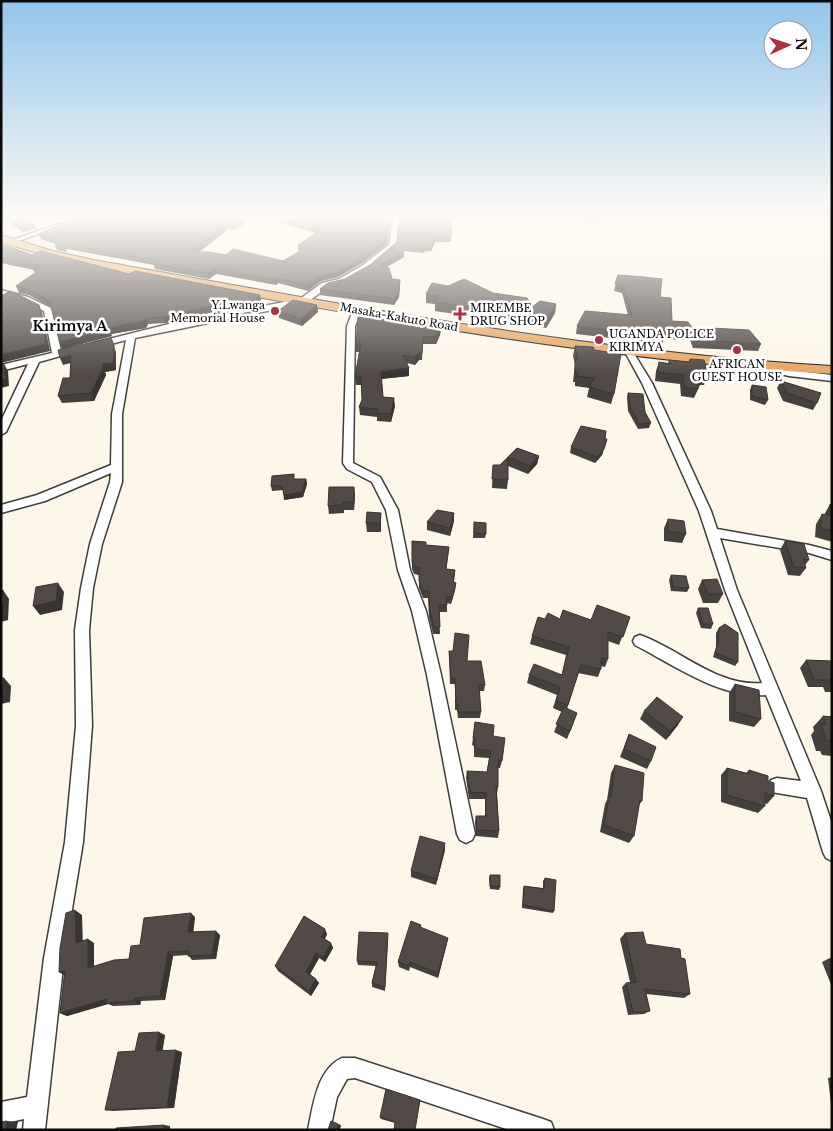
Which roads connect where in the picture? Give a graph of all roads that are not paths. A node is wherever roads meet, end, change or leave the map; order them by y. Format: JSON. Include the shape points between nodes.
{"nodes":[{"id":1,"x":122,"y":269,"type":"edge"},
{"id":2,"x":363,"y":269,"type":"edge"},
{"id":3,"x":1,"y":292,"type":"edge"},
{"id":4,"x":303,"y":302,"type":"junction"},
{"id":5,"x":357,"y":310,"type":"junction"},
{"id":6,"x":131,"y":336,"type":"junction"},
{"id":7,"x":629,"y":352,"type":"junction"},
{"id":8,"x":57,"y":355,"type":"junction"},
{"id":9,"x":35,"y":360,"type":"junction"},
{"id":10,"x":752,"y":365,"type":"junction"},
{"id":11,"x":1,"y":368,"type":"edge"},
{"id":12,"x":832,"y":370,"type":"edge"},
{"id":13,"x":832,"y":378,"type":"edge"},
{"id":14,"x":1,"y":432,"type":"edge"},
{"id":15,"x":117,"y":466,"type":"junction"},
{"id":16,"x":1,"y":509,"type":"edge"},
{"id":17,"x":711,"y":532,"type":"junction"},
{"id":18,"x":832,"y":556,"type":"edge"},
{"id":19,"x":640,"y":641,"type":"dead end"},
{"id":20,"x":772,"y":688,"type":"junction"},
{"id":21,"x":777,"y":786,"type":"dead end"},
{"id":22,"x":813,"y":791,"type":"junction"},
{"id":23,"x":466,"y":834,"type":"dead end"},
{"id":24,"x":832,"y":852,"type":"edge"},
{"id":25,"x":36,"y":1106,"type":"junction"},
{"id":26,"x":1,"y":1113,"type":"edge"},
{"id":27,"x":34,"y":1130,"type":"edge"},
{"id":28,"x":319,"y":1130,"type":"edge"},
{"id":29,"x":542,"y":1130,"type":"edge"}],
"edges":[{"from":1,"to":4,"type":"highway","name":"Masaka-Kakuto Road"},
{"from":2,"to":4,"type":"street","via":[[342,281],[325,285]]},
{"from":3,"to":8,"type":"street","via":[[38,303],[48,310]]},
{"from":4,"to":5,"type":"highway","name":"Masaka-Kakuto Road"},
{"from":4,"to":6,"type":"street"},
{"from":5,"to":7,"type":"highway","name":"Masaka-Kakuto Road"},
{"from":5,"to":23,"type":"street","via":[[351,326],[348,463],[376,480],[392,510],[404,570],[419,611],[434,674]]},
{"from":6,"to":8,"type":"street"},
{"from":6,"to":15,"type":"street","via":[[115,431]]},
{"from":7,"to":10,"type":"highway","name":"Masaka-Kakuto Road"},
{"from":7,"to":17,"type":"street","via":[[647,383]]},
{"from":8,"to":9,"type":"street"},
{"from":9,"to":11,"type":"street"},
{"from":9,"to":14,"type":"street"},
{"from":10,"to":12,"type":"highway","name":"Masaka-Kakuto Road"},
{"from":10,"to":13,"type":"street"},
{"from":15,"to":16,"type":"street","via":[[42,498]]},
{"from":15,"to":25,"type":"street","via":[[116,482],[96,544],[87,588],[82,630],[84,726],[74,842],[54,958]]},
{"from":17,"to":18,"type":"street","via":[[809,548]]},
{"from":17,"to":20,"type":"street"},
{"from":19,"to":20,"type":"street","via":[[722,683],[752,690]]},
{"from":20,"to":22,"type":"street"},
{"from":21,"to":22,"type":"street"},
{"from":22,"to":24,"type":"street"},
{"from":25,"to":26,"type":"street"},
{"from":25,"to":27,"type":"street"},
{"from":28,"to":29,"type":"street","via":[[331,1080],[342,1069],[355,1068]]}]}
